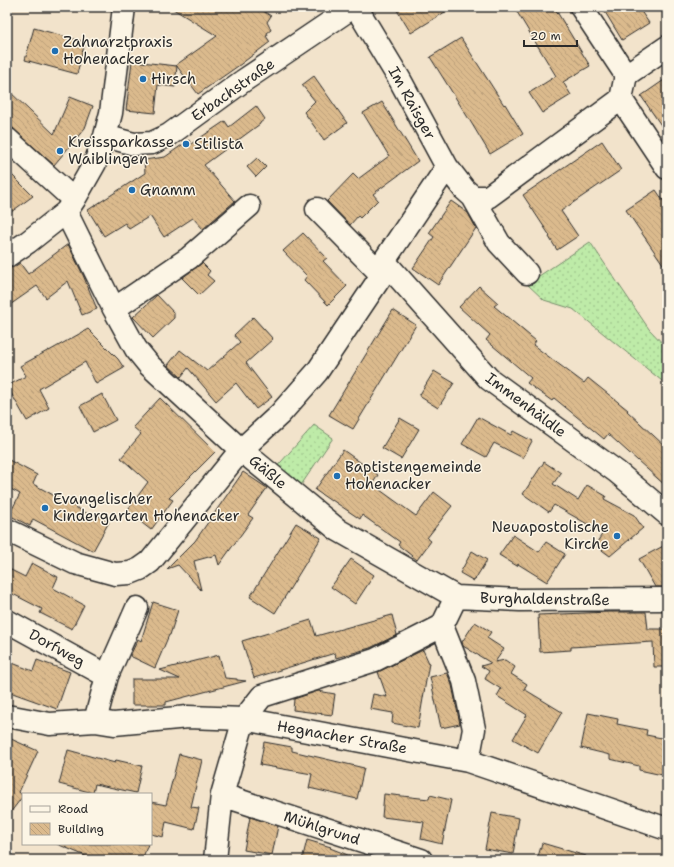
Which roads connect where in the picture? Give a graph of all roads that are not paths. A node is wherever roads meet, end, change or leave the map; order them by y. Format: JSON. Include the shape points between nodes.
{"nodes":[{"id":1,"x":124,"y":7,"type":"edge"},
{"id":2,"x":354,"y":7,"type":"edge"},
{"id":3,"x":581,"y":7,"type":"edge"},
{"id":4,"x":667,"y":47,"type":"edge"},
{"id":5,"x":626,"y":75,"type":"junction"},
{"id":6,"x":621,"y":99,"type":"junction"},
{"id":7,"x":105,"y":136,"type":"junction"},
{"id":8,"x":7,"y":139,"type":"edge"},
{"id":9,"x":447,"y":167,"type":"junction"},
{"id":10,"x":667,"y":168,"type":"edge"},
{"id":11,"x":472,"y":197,"type":"junction"},
{"id":12,"x":70,"y":206,"type":"junction"},
{"id":13,"x":249,"y":206,"type":"dead end"},
{"id":14,"x":317,"y":209,"type":"dead end"},
{"id":15,"x":7,"y":256,"type":"edge"},
{"id":16,"x":383,"y":268,"type":"junction"},
{"id":17,"x":527,"y":273,"type":"dead end"},
{"id":18,"x":114,"y":309,"type":"junction"},
{"id":19,"x":241,"y":450,"type":"junction"},
{"id":20,"x":667,"y":514,"type":"edge"},
{"id":21,"x":7,"y":530,"type":"edge"},
{"id":22,"x":456,"y":597,"type":"junction"},
{"id":23,"x":667,"y":600,"type":"edge"},
{"id":24,"x":137,"y":608,"type":"dead end"},
{"id":25,"x":7,"y":621,"type":"edge"},
{"id":26,"x":442,"y":626,"type":"junction"},
{"id":27,"x":107,"y":676,"type":"junction"},
{"id":28,"x":7,"y":716,"type":"edge"},
{"id":29,"x":244,"y":719,"type":"junction"},
{"id":30,"x":94,"y":721,"type":"junction"},
{"id":31,"x":468,"y":761,"type":"junction"},
{"id":32,"x":222,"y":795,"type":"junction"},
{"id":33,"x":667,"y":829,"type":"edge"},
{"id":34,"x":215,"y":860,"type":"edge"},
{"id":35,"x":422,"y":860,"type":"edge"}],
"edges":[{"from":1,"to":7,"type":"street","via":[[111,113]]},
{"from":2,"to":7,"type":"street","name":"Erbachstraße","via":[[243,81],[169,135],[152,143],[134,144]]},
{"from":2,"to":9,"type":"street","name":"Im Raisger","via":[[400,80]]},
{"from":3,"to":5,"type":"street"},
{"from":4,"to":5,"type":"street"},
{"from":5,"to":6,"type":"street"},
{"from":6,"to":10,"type":"street"},
{"from":6,"to":11,"type":"street","via":[[488,197]]},
{"from":7,"to":12,"type":"street","via":[[95,162]]},
{"from":8,"to":12,"type":"street"},
{"from":9,"to":11,"type":"street","name":"Im Raisger"},
{"from":9,"to":16,"type":"street"},
{"from":11,"to":17,"type":"street","name":"Im Raisger","via":[[498,243]]},
{"from":12,"to":15,"type":"street","via":[[28,242]]},
{"from":12,"to":18,"type":"street","name":"Gäßle"},
{"from":13,"to":18,"type":"street","via":[[189,258]]},
{"from":14,"to":16,"type":"street","name":"Immenhäldle"},
{"from":16,"to":19,"type":"street","via":[[317,372],[280,414]]},
{"from":16,"to":20,"type":"street","name":"Immenhäldle","via":[[489,378],[617,472]]},
{"from":18,"to":19,"type":"street","name":"Gäßle","via":[[136,349],[149,365]]},
{"from":19,"to":21,"type":"street","via":[[150,562],[130,573],[115,574],[75,563]]},
{"from":19,"to":22,"type":"street","name":"Gäßle","via":[[338,530]]},
{"from":22,"to":23,"type":"street","name":"Burghaldenstraße","via":[[520,600]]},
{"from":22,"to":26,"type":"street"},
{"from":24,"to":27,"type":"street"},
{"from":25,"to":27,"type":"street","name":"Dorfweg"},
{"from":26,"to":29,"type":"street","via":[[375,660],[262,696]]},
{"from":26,"to":31,"type":"street","via":[[464,681],[474,729]]},
{"from":27,"to":30,"type":"street"},
{"from":28,"to":30,"type":"street","name":"Hegnacher Straße","via":[[50,724]]},
{"from":29,"to":30,"type":"street","name":"Hegnacher Straße","via":[[188,717],[114,724]]},
{"from":29,"to":31,"type":"street","name":"Hegnacher Straße"},
{"from":29,"to":32,"type":"street"},
{"from":31,"to":33,"type":"street","name":"Hegnacher Straße"},
{"from":32,"to":34,"type":"street"},
{"from":32,"to":35,"type":"street","name":"Mühlgrund"}]}
